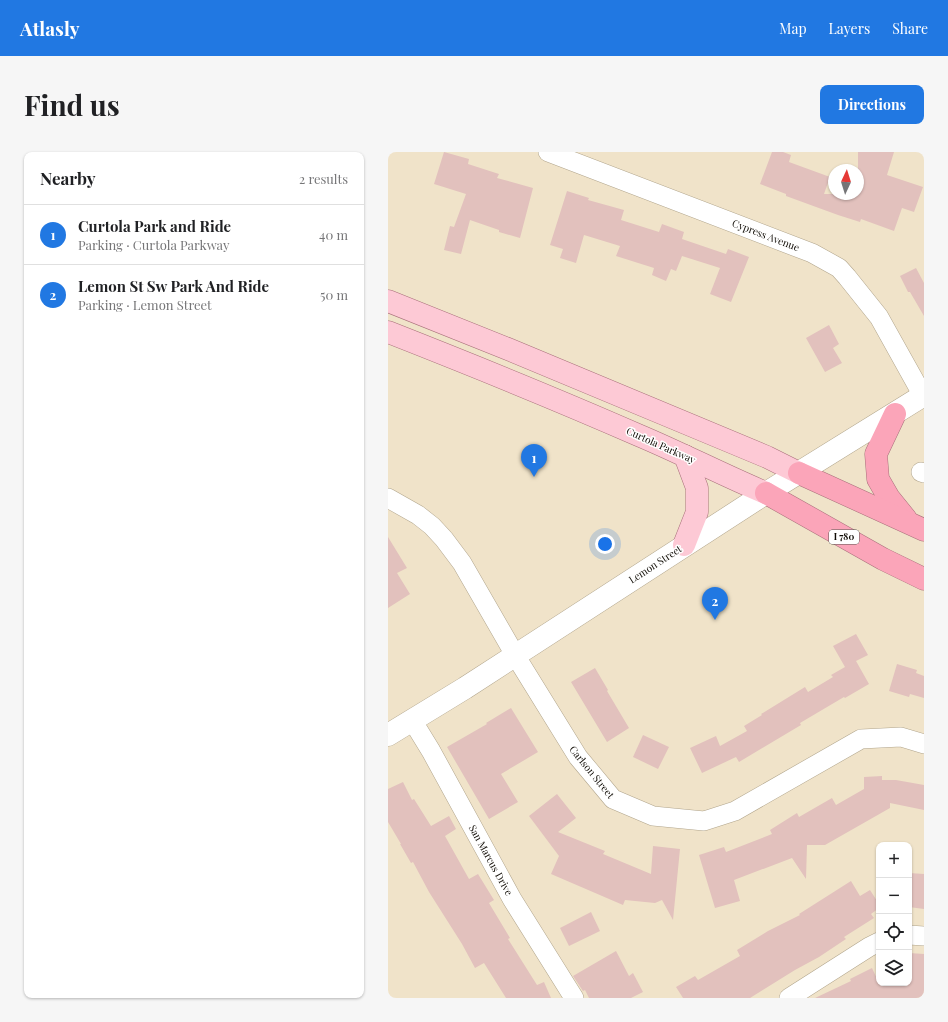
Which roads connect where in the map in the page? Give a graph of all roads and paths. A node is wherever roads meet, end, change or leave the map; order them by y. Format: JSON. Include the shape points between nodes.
{"nodes":[{"id":1,"x":548,"y":152,"type":"edge"},
{"id":2,"x":388,"y":301,"type":"edge"},
{"id":3,"x":388,"y":332,"type":"edge"},
{"id":4,"x":924,"y":395,"type":"edge"},
{"id":5,"x":895,"y":414,"type":"junction"},
{"id":6,"x":685,"y":456,"type":"junction"},
{"id":7,"x":799,"y":473,"type":"junction"},
{"id":8,"x":766,"y":493,"type":"junction"},
{"id":9,"x":393,"y":500,"type":"edge"},
{"id":10,"x":917,"y":526,"type":"edge"},
{"id":11,"x":684,"y":545,"type":"junction"},
{"id":12,"x":924,"y":579,"type":"edge"},
{"id":13,"x":515,"y":655,"type":"junction"},
{"id":14,"x":412,"y":720,"type":"junction"},
{"id":15,"x":388,"y":735,"type":"edge"},
{"id":16,"x":924,"y":744,"type":"edge"},
{"id":17,"x":912,"y":935,"type":"edge"},
{"id":18,"x":924,"y":936,"type":"edge"},
{"id":19,"x":876,"y":944,"type":"edge"},
{"id":20,"x":574,"y":998,"type":"edge"},
{"id":21,"x":789,"y":998,"type":"edge"}],
"edges":[{"from":1,"to":4,"type":"street","name":"Cypress Avenue","via":[[812,253],[839,268],[879,317]]},
{"from":2,"to":7,"type":"main road","via":[[767,457]]},
{"from":3,"to":6,"type":"main road","name":"Curtola Parkway"},
{"from":4,"to":5,"type":"street","name":"Lemon Street"},
{"from":5,"to":7,"type":"street","name":"Lemon Street"},
{"from":5,"to":10,"type":"highway","via":[[876,454],[878,479],[889,498]]},
{"from":6,"to":8,"type":"main road","name":"Curtola Parkway"},
{"from":6,"to":11,"type":"main road","via":[[697,488],[697,512]]},
{"from":7,"to":8,"type":"street","name":"Lemon Street"},
{"from":7,"to":10,"type":"highway"},
{"from":8,"to":11,"type":"street","name":"Lemon Street"},
{"from":8,"to":12,"type":"highway","name":"Curtola Parkway","number":"I 780"},
{"from":9,"to":13,"type":"street","name":"Carlson Street","via":[[418,515],[444,538],[462,563]]},
{"from":11,"to":13,"type":"street","name":"Lemon Street"},
{"from":13,"to":14,"type":"street","name":"Lemon Street"},
{"from":13,"to":16,"type":"street","name":"Carlson Street","via":[[578,757],[613,799],[653,816],[704,821],[735,811],[861,739],[901,737]]},
{"from":14,"to":15,"type":"street","name":"Lemon Street"},
{"from":14,"to":20,"type":"street","name":"San Marcus Drive","via":[[512,899]]},
{"from":17,"to":18,"type":"street"},
{"from":19,"to":21,"type":"street"}]}
